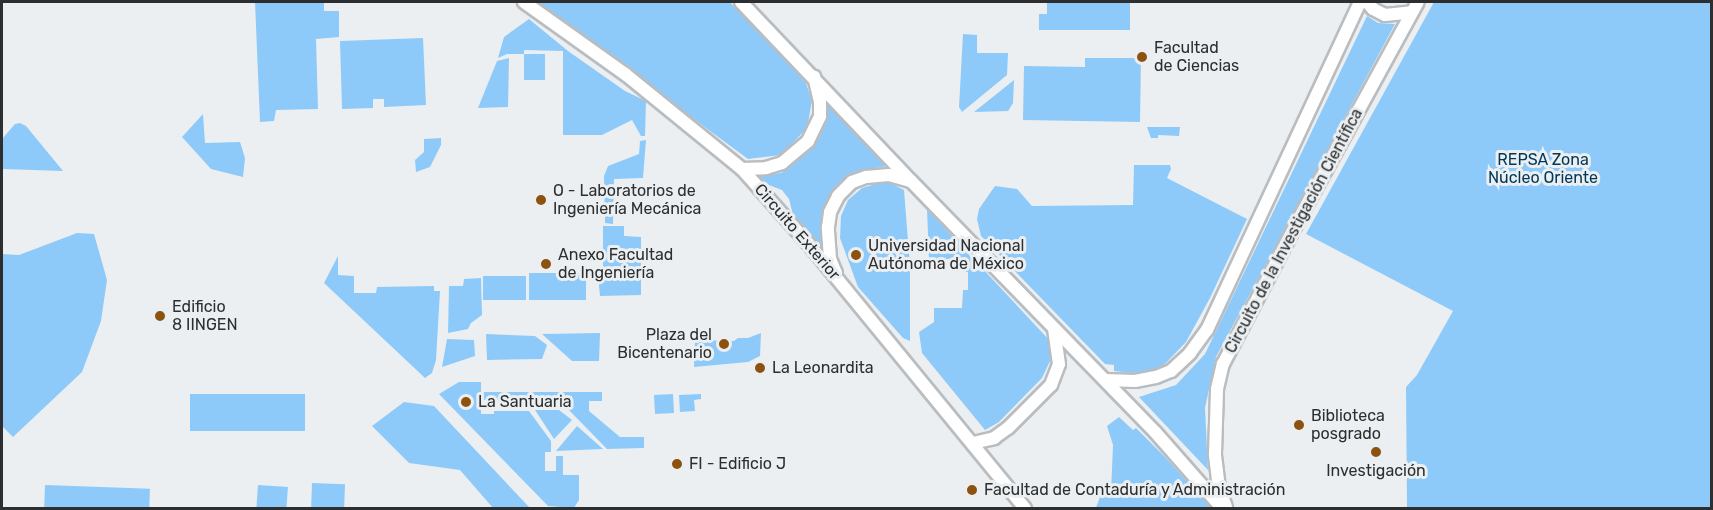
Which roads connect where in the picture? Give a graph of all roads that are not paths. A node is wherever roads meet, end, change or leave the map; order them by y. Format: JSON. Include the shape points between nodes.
{"nodes":[{"id":1,"x":524,"y":2,"type":"edge"},
{"id":2,"x":741,"y":2,"type":"edge"},
{"id":3,"x":1360,"y":2,"type":"edge"},
{"id":4,"x":1367,"y":2,"type":"edge"},
{"id":5,"x":1415,"y":7,"type":"edge"},
{"id":6,"x":814,"y":76,"type":"junction"},
{"id":7,"x":742,"y":169,"type":"junction"},
{"id":8,"x":911,"y":181,"type":"junction"},
{"id":9,"x":839,"y":282,"type":"junction"},
{"id":10,"x":1054,"y":327,"type":"junction"},
{"id":11,"x":1105,"y":380,"type":"junction"},
{"id":12,"x":973,"y":443,"type":"junction"},
{"id":13,"x":1025,"y":508,"type":"edge"},
{"id":14,"x":1224,"y":508,"type":"edge"}],
"edges":[{"from":1,"to":7,"type":"street","name":"Circuito Exterior","via":[[625,74]]},
{"from":2,"to":6,"type":"street"},
{"from":3,"to":11,"type":"street","name":"Circuito de la Investigación Científica","via":[[1207,330],[1171,371],[1135,381]]},
{"from":4,"to":5,"type":"street","via":[[1385,15]]},
{"from":5,"to":14,"type":"street","name":"Circuito de la Investigación Científica","via":[[1223,364],[1217,389],[1215,454]]},
{"from":6,"to":7,"type":"street","via":[[820,116],[808,141],[782,163]]},
{"from":6,"to":8,"type":"street"},
{"from":7,"to":9,"type":"street","name":"Circuito Exterior"},
{"from":8,"to":9,"type":"street","via":[[889,175],[866,177],[849,184],[835,200],[828,227],[830,260]]},
{"from":8,"to":10,"type":"street"},
{"from":9,"to":12,"type":"street","name":"Circuito Exterior"},
{"from":10,"to":11,"type":"street"},
{"from":10,"to":12,"type":"street","via":[[1059,364],[1050,385],[1008,428],[994,438]]},
{"from":11,"to":14,"type":"street"},
{"from":12,"to":13,"type":"street","name":"Circuito Exterior"}]}
